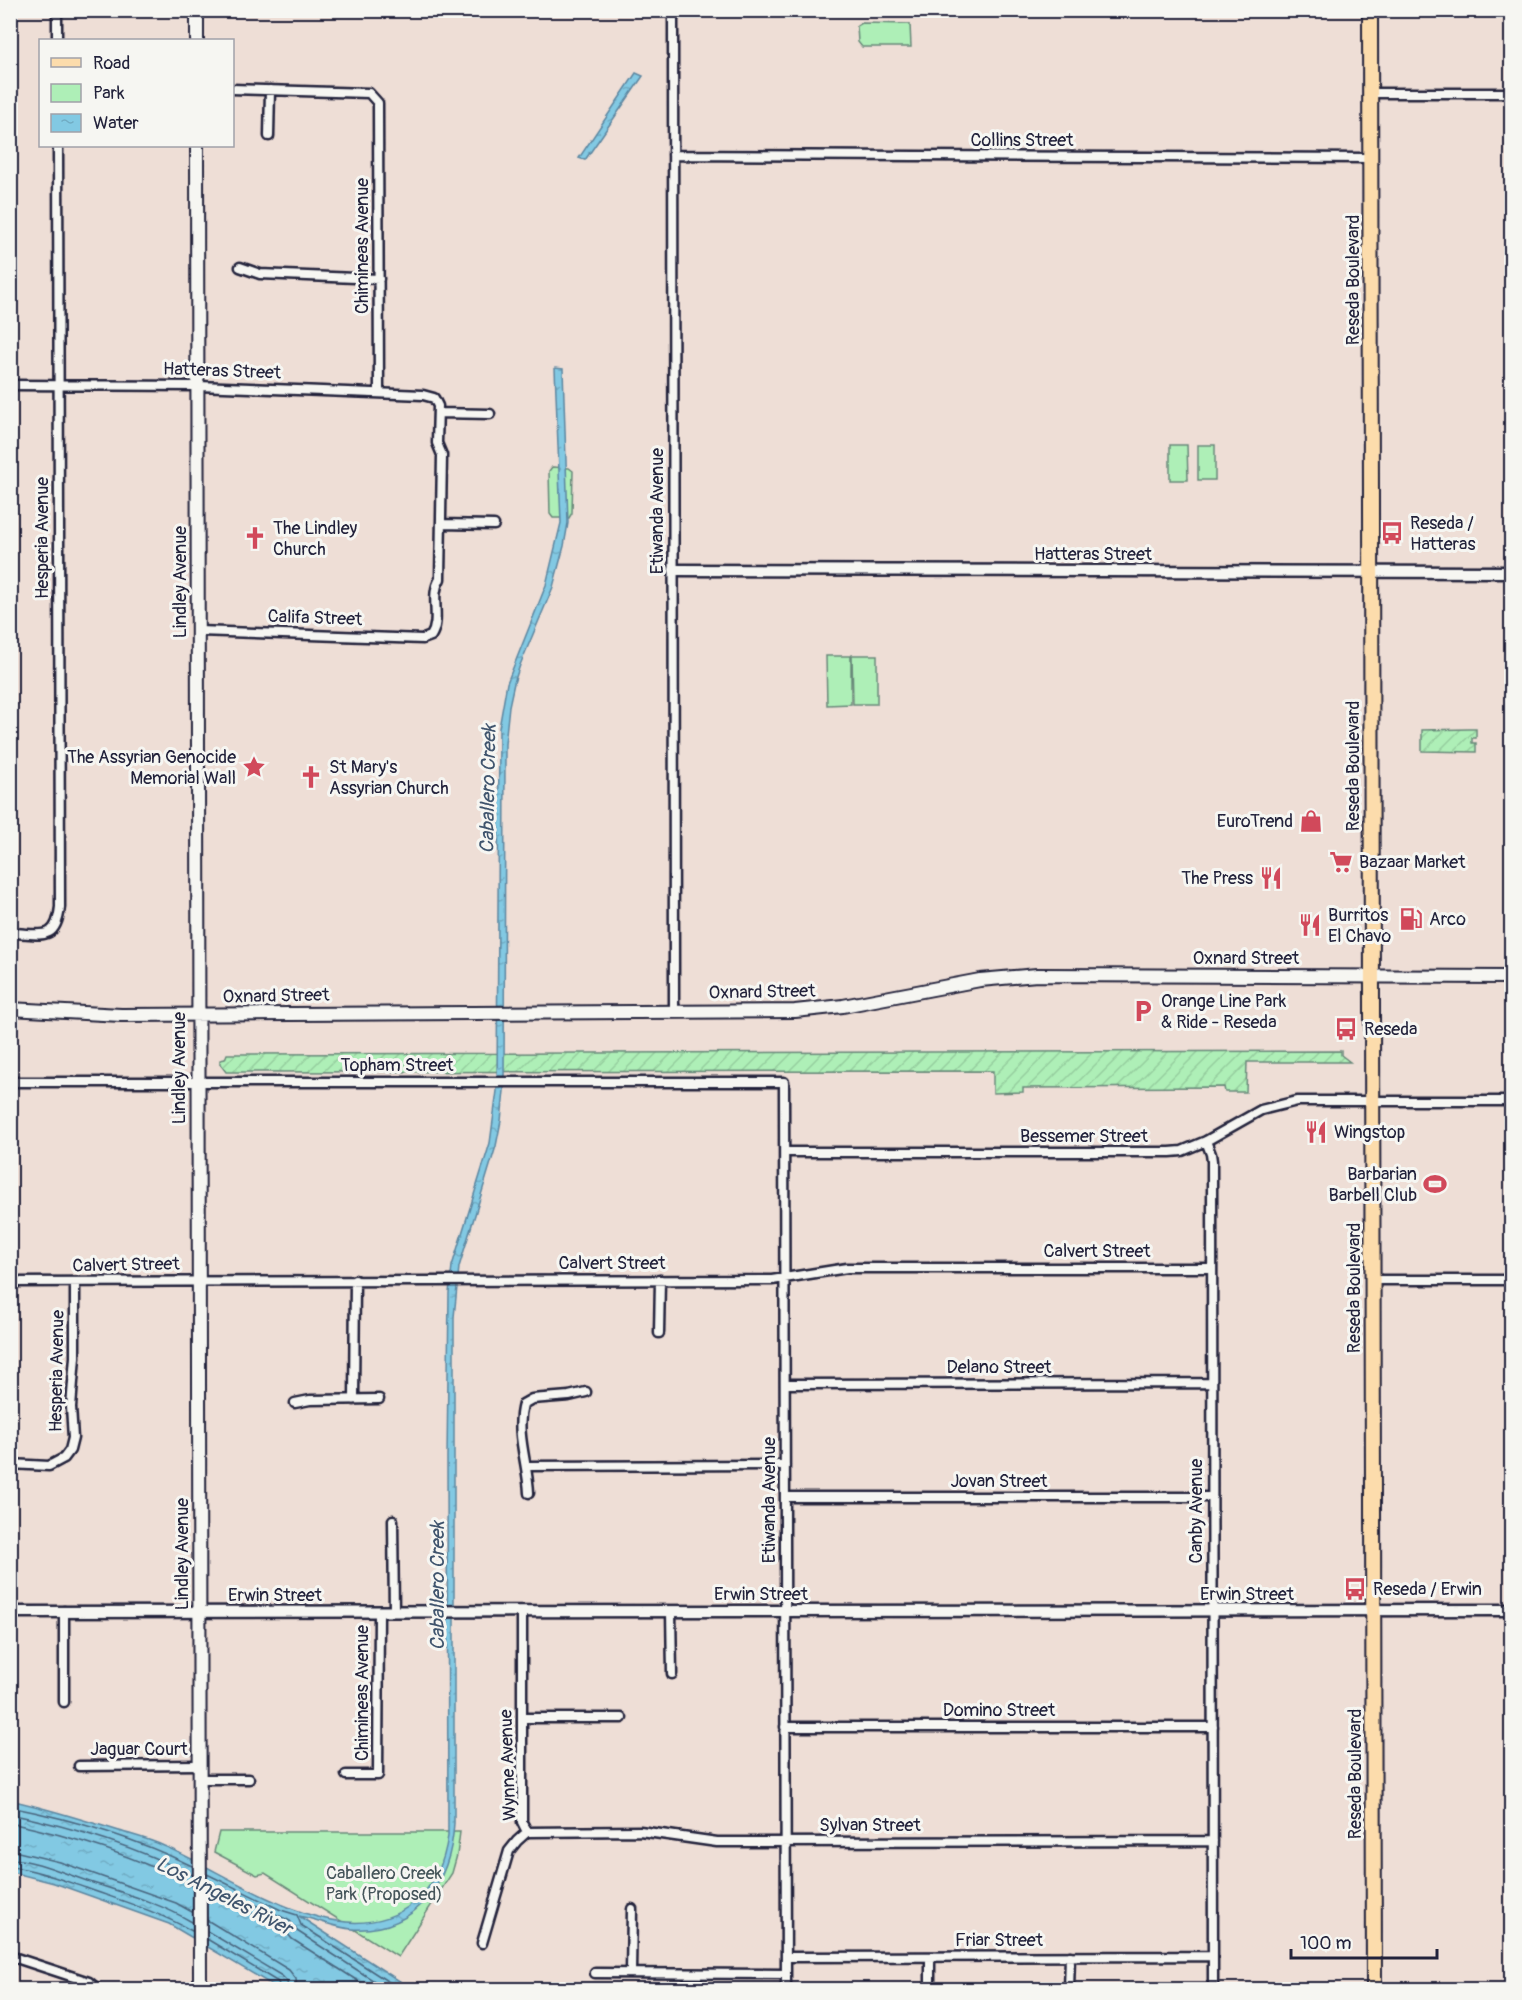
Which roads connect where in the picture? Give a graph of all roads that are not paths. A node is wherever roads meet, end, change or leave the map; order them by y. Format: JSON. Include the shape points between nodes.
{"nodes":[{"id":1,"x":57,"y":10,"type":"edge"},
{"id":2,"x":197,"y":10,"type":"edge"},
{"id":3,"x":673,"y":10,"type":"edge"},
{"id":4,"x":1370,"y":10,"type":"edge"},
{"id":5,"x":57,"y":39,"type":"edge"},
{"id":6,"x":197,"y":39,"type":"edge"},
{"id":7,"x":234,"y":89,"type":"edge"},
{"id":8,"x":270,"y":90,"type":"junction"},
{"id":9,"x":1370,"y":93,"type":"junction"},
{"id":10,"x":1512,"y":93,"type":"edge"},
{"id":11,"x":269,"y":136,"type":"dead end"},
{"id":12,"x":58,"y":147,"type":"edge"},
{"id":13,"x":197,"y":147,"type":"edge"},
{"id":14,"x":673,"y":155,"type":"junction"},
{"id":15,"x":1371,"y":158,"type":"junction"},
{"id":16,"x":240,"y":267,"type":"dead end"},
{"id":17,"x":379,"y":279,"type":"junction"},
{"id":18,"x":10,"y":385,"type":"edge"},
{"id":19,"x":58,"y":385,"type":"junction"},
{"id":20,"x":198,"y":386,"type":"junction"},
{"id":21,"x":379,"y":393,"type":"junction"},
{"id":22,"x":438,"y":413,"type":"junction"},
{"id":23,"x":490,"y":414,"type":"dead end"},
{"id":24,"x":441,"y":524,"type":"junction"},
{"id":25,"x":494,"y":525,"type":"dead end"},
{"id":26,"x":674,"y":570,"type":"junction"},
{"id":27,"x":1371,"y":572,"type":"junction"},
{"id":28,"x":1512,"y":572,"type":"edge"},
{"id":29,"x":198,"y":631,"type":"junction"},
{"id":30,"x":10,"y":933,"type":"edge"},
{"id":31,"x":1512,"y":977,"type":"edge"},
{"id":32,"x":1371,"y":978,"type":"junction"},
{"id":33,"x":10,"y":1009,"type":"edge"},
{"id":34,"x":674,"y":1012,"type":"junction"},
{"id":35,"x":197,"y":1015,"type":"junction"},
{"id":36,"x":10,"y":1082,"type":"edge"},
{"id":37,"x":198,"y":1082,"type":"junction"},
{"id":38,"x":784,"y":1082,"type":"joint"},
{"id":39,"x":1372,"y":1100,"type":"junction"},
{"id":40,"x":1512,"y":1101,"type":"edge"},
{"id":41,"x":1206,"y":1141,"type":"junction"},
{"id":42,"x":785,"y":1152,"type":"junction"},
{"id":43,"x":1212,"y":1268,"type":"junction"},
{"id":44,"x":785,"y":1279,"type":"junction"},
{"id":45,"x":198,"y":1280,"type":"junction"},
{"id":46,"x":355,"y":1280,"type":"junction"},
{"id":47,"x":660,"y":1280,"type":"junction"},
{"id":48,"x":1372,"y":1280,"type":"junction"},
{"id":49,"x":1512,"y":1280,"type":"edge"},
{"id":50,"x":10,"y":1282,"type":"edge"},
{"id":51,"x":75,"y":1282,"type":"junction"},
{"id":52,"x":659,"y":1333,"type":"dead end"},
{"id":53,"x":1212,"y":1383,"type":"junction"},
{"id":54,"x":786,"y":1384,"type":"junction"},
{"id":55,"x":586,"y":1392,"type":"dead end"},
{"id":56,"x":379,"y":1399,"type":"dead end"},
{"id":57,"x":354,"y":1400,"type":"junction"},
{"id":58,"x":295,"y":1403,"type":"dead end"},
{"id":59,"x":10,"y":1464,"type":"edge"},
{"id":60,"x":785,"y":1465,"type":"junction"},
{"id":61,"x":526,"y":1466,"type":"junction"},
{"id":62,"x":529,"y":1493,"type":"dead end"},
{"id":63,"x":785,"y":1497,"type":"junction"},
{"id":64,"x":1212,"y":1497,"type":"junction"},
{"id":65,"x":393,"y":1520,"type":"dead end"},
{"id":66,"x":1213,"y":1610,"type":"junction"},
{"id":67,"x":1373,"y":1610,"type":"junction"},
{"id":68,"x":1512,"y":1610,"type":"edge"},
{"id":69,"x":10,"y":1611,"type":"edge"},
{"id":70,"x":64,"y":1611,"type":"junction"},
{"id":71,"x":200,"y":1611,"type":"junction"},
{"id":72,"x":394,"y":1611,"type":"junction"},
{"id":73,"x":522,"y":1611,"type":"junction"},
{"id":74,"x":671,"y":1611,"type":"junction"},
{"id":75,"x":786,"y":1611,"type":"junction"},
{"id":76,"x":379,"y":1612,"type":"junction"},
{"id":77,"x":672,"y":1674,"type":"dead end"},
{"id":78,"x":64,"y":1702,"type":"dead end"},
{"id":79,"x":522,"y":1718,"type":"junction"},
{"id":80,"x":621,"y":1718,"type":"dead end"},
{"id":81,"x":785,"y":1727,"type":"junction"},
{"id":82,"x":1213,"y":1727,"type":"junction"},
{"id":83,"x":199,"y":1765,"type":"junction"},
{"id":84,"x":78,"y":1766,"type":"dead end"},
{"id":85,"x":346,"y":1775,"type":"dead end"},
{"id":86,"x":199,"y":1779,"type":"junction"},
{"id":87,"x":249,"y":1779,"type":"dead end"},
{"id":88,"x":527,"y":1832,"type":"junction"},
{"id":89,"x":1213,"y":1841,"type":"junction"},
{"id":90,"x":786,"y":1842,"type":"junction"},
{"id":91,"x":632,"y":1909,"type":"dead end"},
{"id":92,"x":482,"y":1943,"type":"dead end"},
{"id":93,"x":10,"y":1956,"type":"edge"},
{"id":94,"x":930,"y":1956,"type":"junction"},
{"id":95,"x":1070,"y":1956,"type":"junction"},
{"id":96,"x":1213,"y":1956,"type":"junction"},
{"id":97,"x":786,"y":1958,"type":"junction"},
{"id":98,"x":595,"y":1973,"type":"dead end"},
{"id":99,"x":631,"y":1973,"type":"junction"},
{"id":100,"x":786,"y":1974,"type":"junction"},
{"id":101,"x":99,"y":1989,"type":"edge"},
{"id":102,"x":200,"y":1989,"type":"edge"},
{"id":103,"x":786,"y":1989,"type":"edge"},
{"id":104,"x":930,"y":1989,"type":"edge"},
{"id":105,"x":1069,"y":1989,"type":"edge"},
{"id":106,"x":1213,"y":1989,"type":"edge"},
{"id":107,"x":1374,"y":1989,"type":"edge"}],
"edges":[{"from":1,"to":5,"type":"street"},
{"from":2,"to":6,"type":"main road"},
{"from":3,"to":14,"type":"street","name":"Etiwanda Avenue"},
{"from":4,"to":9,"type":"main road","name":"Reseda Boulevard"},
{"from":7,"to":8,"type":"street"},
{"from":8,"to":11,"type":"street"},
{"from":8,"to":17,"type":"street","name":"Chimineas Avenue","via":[[369,93],[376,99]]},
{"from":9,"to":10,"type":"street"},
{"from":9,"to":15,"type":"main road","name":"Reseda Boulevard"},
{"from":12,"to":19,"type":"street","name":"Hesperia Avenue"},
{"from":13,"to":20,"type":"main road","name":"Lindley Avenue"},
{"from":14,"to":15,"type":"street","name":"Collins Street"},
{"from":14,"to":26,"type":"street","name":"Etiwanda Avenue"},
{"from":15,"to":27,"type":"main road","name":"Reseda Boulevard"},
{"from":16,"to":17,"type":"street","via":[[260,274]]},
{"from":17,"to":21,"type":"street","name":"Chimineas Avenue"},
{"from":18,"to":19,"type":"street","name":"Hatteras Street"},
{"from":19,"to":20,"type":"street","name":"Hatteras Street"},
{"from":19,"to":30,"type":"street","name":"Hesperia Avenue","via":[[59,921],[55,929],[44,934]]},
{"from":20,"to":21,"type":"street","name":"Hatteras Street"},
{"from":20,"to":29,"type":"main road","name":"Lindley Avenue"},
{"from":21,"to":22,"type":"street","name":"Hatteras Street","via":[[433,396]]},
{"from":22,"to":23,"type":"street"},
{"from":22,"to":24,"type":"street"},
{"from":24,"to":25,"type":"street"},
{"from":24,"to":29,"type":"street","name":"Califa Street","via":[[440,579],[431,636],[423,639]]},
{"from":26,"to":27,"type":"street","name":"Hatteras Street"},
{"from":26,"to":34,"type":"street","name":"Etiwanda Avenue"},
{"from":27,"to":28,"type":"street","name":"Hatteras Street"},
{"from":27,"to":32,"type":"main road","name":"Reseda Boulevard"},
{"from":29,"to":35,"type":"main road","name":"Lindley Avenue"},
{"from":31,"to":32,"type":"main road","name":"Oxnard Street"},
{"from":32,"to":34,"type":"main road","name":"Oxnard Street","via":[[1037,975],[980,980],[820,1010]]},
{"from":32,"to":39,"type":"main road","name":"Reseda Boulevard"},
{"from":33,"to":35,"type":"main road","name":"Oxnard Street","via":[[91,1015]]},
{"from":34,"to":35,"type":"main road","name":"Oxnard Street"},
{"from":35,"to":37,"type":"main road","name":"Lindley Avenue"},
{"from":36,"to":37,"type":"street","name":"Topham Street"},
{"from":37,"to":38,"type":"street","name":"Topham Street"},
{"from":37,"to":45,"type":"main road","name":"Lindley Avenue"},
{"from":38,"to":42,"type":"street","name":"Etiwanda Avenue"},
{"from":39,"to":40,"type":"street"},
{"from":39,"to":41,"type":"street","name":"Bessemer Street","via":[[1274,1105]]},
{"from":39,"to":48,"type":"main road","name":"Reseda Boulevard"},
{"from":41,"to":42,"type":"street","name":"Bessemer Street","via":[[1170,1152]]},
{"from":41,"to":43,"type":"street","name":"Canby Avenue","via":[[1211,1154]]},
{"from":42,"to":44,"type":"street","name":"Etiwanda Avenue"},
{"from":43,"to":44,"type":"street","name":"Calvert Street","via":[[847,1268]]},
{"from":43,"to":53,"type":"street","name":"Canby Avenue"},
{"from":44,"to":47,"type":"street","name":"Calvert Street"},
{"from":44,"to":54,"type":"street","name":"Etiwanda Avenue"},
{"from":45,"to":46,"type":"street","name":"Calvert Street"},
{"from":45,"to":51,"type":"street","name":"Calvert Street"},
{"from":45,"to":71,"type":"main road","name":"Lindley Avenue"},
{"from":46,"to":47,"type":"street","name":"Calvert Street"},
{"from":46,"to":57,"type":"street"},
{"from":47,"to":52,"type":"street"},
{"from":48,"to":49,"type":"street"},
{"from":48,"to":67,"type":"main road","name":"Reseda Boulevard"},
{"from":50,"to":51,"type":"street","name":"Calvert Street"},
{"from":51,"to":59,"type":"street","name":"Hesperia Avenue","via":[[70,1450],[49,1466]]},
{"from":53,"to":54,"type":"street","name":"Delano Street"},
{"from":53,"to":64,"type":"street","name":"Canby Avenue"},
{"from":54,"to":60,"type":"street","name":"Etiwanda Avenue"},
{"from":55,"to":61,"type":"street","via":[[532,1399],[523,1404],[522,1452]]},
{"from":56,"to":57,"type":"street"},
{"from":57,"to":58,"type":"street"},
{"from":60,"to":61,"type":"street"},
{"from":60,"to":63,"type":"street","name":"Etiwanda Avenue"},
{"from":61,"to":62,"type":"street"},
{"from":63,"to":64,"type":"street","name":"Jovan Street"},
{"from":63,"to":75,"type":"street","name":"Etiwanda Avenue"},
{"from":64,"to":66,"type":"street","name":"Canby Avenue"},
{"from":65,"to":72,"type":"street","name":"Chimineas Avenue"},
{"from":66,"to":67,"type":"street","name":"Erwin Street"},
{"from":66,"to":75,"type":"street","name":"Erwin Street"},
{"from":66,"to":82,"type":"street","name":"Canby Avenue"},
{"from":67,"to":68,"type":"street","name":"Erwin Street"},
{"from":67,"to":107,"type":"main road","name":"Reseda Boulevard"},
{"from":69,"to":70,"type":"street","name":"Erwin Street"},
{"from":70,"to":71,"type":"street","name":"Erwin Street"},
{"from":70,"to":78,"type":"street"},
{"from":71,"to":76,"type":"street","name":"Erwin Street"},
{"from":71,"to":83,"type":"main road","name":"Lindley Avenue"},
{"from":72,"to":73,"type":"street","name":"Erwin Street"},
{"from":72,"to":76,"type":"street","name":"Erwin Street"},
{"from":73,"to":74,"type":"street","name":"Erwin Street"},
{"from":73,"to":79,"type":"street","name":"Wynne Avenue"},
{"from":74,"to":75,"type":"street","name":"Erwin Street"},
{"from":74,"to":77,"type":"street"},
{"from":75,"to":81,"type":"street","name":"Etiwanda Avenue"},
{"from":76,"to":85,"type":"street","name":"Chimineas Avenue","via":[[378,1775]]},
{"from":79,"to":80,"type":"street"},
{"from":79,"to":88,"type":"street","name":"Wynne Avenue","via":[[522,1822]]},
{"from":81,"to":82,"type":"street","name":"Domino Street"},
{"from":81,"to":90,"type":"street","name":"Etiwanda Avenue"},
{"from":82,"to":89,"type":"street","name":"Canby Avenue"},
{"from":83,"to":84,"type":"street","name":"Jaguar Court"},
{"from":83,"to":86,"type":"main road","name":"Lindley Avenue"},
{"from":86,"to":87,"type":"street","name":"Jaguar Court"},
{"from":86,"to":102,"type":"main road","name":"Lindley Avenue"},
{"from":88,"to":90,"type":"street","name":"Sylvan Street","via":[[640,1831],[717,1842]]},
{"from":88,"to":92,"type":"street","name":"Wynne Avenue","via":[[509,1851]]},
{"from":89,"to":90,"type":"street","name":"Sylvan Street"},
{"from":89,"to":96,"type":"street","name":"Canby Avenue"},
{"from":90,"to":97,"type":"street","name":"Etiwanda Avenue"},
{"from":91,"to":99,"type":"street"},
{"from":93,"to":101,"type":"street","via":[[89,1982]]},
{"from":94,"to":95,"type":"street","name":"Friar Street"},
{"from":94,"to":97,"type":"street","name":"Friar Street"},
{"from":94,"to":104,"type":"street"},
{"from":95,"to":96,"type":"street","name":"Friar Street"},
{"from":95,"to":105,"type":"street"},
{"from":96,"to":106,"type":"street","name":"Canby Avenue"},
{"from":97,"to":100,"type":"street","name":"Etiwanda Avenue"},
{"from":98,"to":99,"type":"street"},
{"from":99,"to":100,"type":"street"},
{"from":100,"to":103,"type":"street","name":"Etiwanda Avenue"}]}
